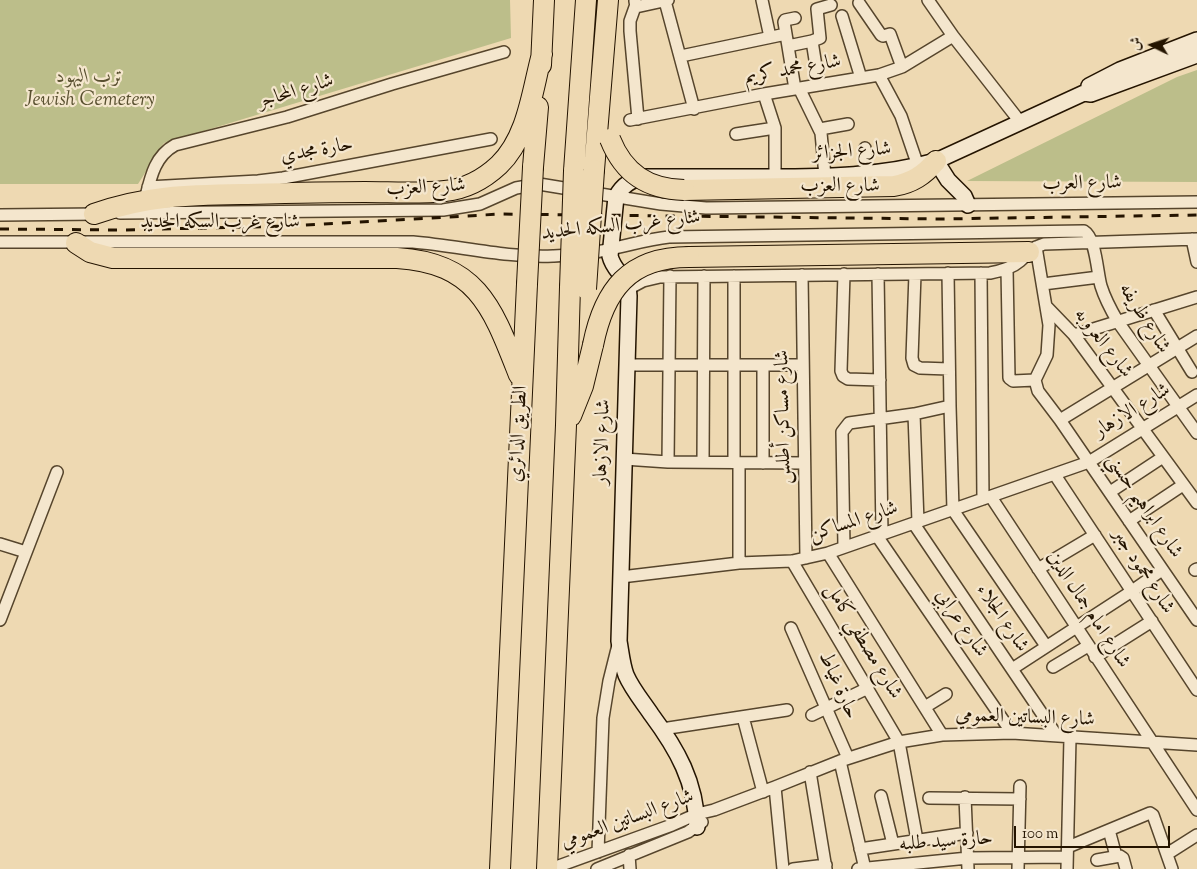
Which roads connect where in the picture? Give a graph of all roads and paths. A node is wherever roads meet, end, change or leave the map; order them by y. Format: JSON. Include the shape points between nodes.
{"nodes":[{"id":1,"x":544,"y":0,"type":"edge"},
{"id":2,"x":586,"y":0,"type":"edge"},
{"id":3,"x":608,"y":0,"type":"edge"},
{"id":4,"x":667,"y":0,"type":"edge"},
{"id":5,"x":762,"y":0,"type":"edge"},
{"id":6,"x":928,"y":0,"type":"edge"},
{"id":7,"x":635,"y":3,"type":"edge"},
{"id":8,"x":859,"y":3,"type":"dead end"},
{"id":9,"x":831,"y":5,"type":"dead end"},
{"id":10,"x":842,"y":16,"type":"dead end"},
{"id":11,"x":796,"y":18,"type":"dead end"},
{"id":12,"x":786,"y":34,"type":"junction"},
{"id":13,"x":953,"y":36,"type":"junction"},
{"id":14,"x":770,"y":37,"type":"junction"},
{"id":15,"x":1197,"y":40,"type":"edge"},
{"id":16,"x":812,"y":41,"type":"junction"},
{"id":17,"x":788,"y":46,"type":"junction"},
{"id":18,"x":504,"y":52,"type":"dead end"},
{"id":19,"x":542,"y":54,"type":"junction"},
{"id":20,"x":1197,"y":54,"type":"edge"},
{"id":21,"x":681,"y":56,"type":"junction"},
{"id":22,"x":902,"y":67,"type":"junction"},
{"id":23,"x":879,"y":75,"type":"junction"},
{"id":24,"x":861,"y":78,"type":"junction"},
{"id":25,"x":819,"y":85,"type":"junction"},
{"id":26,"x":797,"y":88,"type":"junction"},
{"id":27,"x":1084,"y":93,"type":"junction"},
{"id":28,"x":764,"y":94,"type":"junction"},
{"id":29,"x":600,"y":102,"type":"junction"},
{"id":30,"x":694,"y":109,"type":"junction"},
{"id":31,"x":1021,"y":123,"type":"junction"},
{"id":32,"x":848,"y":124,"type":"dead end"},
{"id":33,"x":776,"y":128,"type":"junction"},
{"id":34,"x":820,"y":129,"type":"junction"},
{"id":35,"x":736,"y":134,"type":"dead end"},
{"id":36,"x":491,"y":139,"type":"dead end"},
{"id":37,"x":864,"y":148,"type":"dead end"},
{"id":38,"x":927,"y":164,"type":"junction"},
{"id":39,"x":867,"y":174,"type":"junction"},
{"id":40,"x":825,"y":176,"type":"junction"},
{"id":41,"x":775,"y":177,"type":"junction"},
{"id":42,"x":616,"y":197,"type":"junction"},
{"id":43,"x":145,"y":200,"type":"junction"},
{"id":44,"x":1197,"y":202,"type":"edge"},
{"id":45,"x":968,"y":205,"type":"junction"},
{"id":46,"x":94,"y":214,"type":"joint"},
{"id":47,"x":0,"y":215,"type":"edge"},
{"id":48,"x":1194,"y":239,"type":"edge"},
{"id":49,"x":0,"y":242,"type":"edge"},
{"id":50,"x":1092,"y":242,"type":"junction"},
{"id":51,"x":76,"y":243,"type":"junction"},
{"id":52,"x":1032,"y":249,"type":"junction"},
{"id":53,"x":609,"y":250,"type":"junction"},
{"id":54,"x":1197,"y":262,"type":"edge"},
{"id":55,"x":1007,"y":269,"type":"junction"},
{"id":56,"x":948,"y":273,"type":"junction"},
{"id":57,"x":981,"y":273,"type":"junction"},
{"id":58,"x":844,"y":274,"type":"junction"},
{"id":59,"x":878,"y":274,"type":"junction"},
{"id":60,"x":915,"y":274,"type":"junction"},
{"id":61,"x":802,"y":275,"type":"junction"},
{"id":62,"x":670,"y":276,"type":"junction"},
{"id":63,"x":704,"y":276,"type":"junction"},
{"id":64,"x":734,"y":276,"type":"junction"},
{"id":65,"x":1099,"y":277,"type":"junction"},
{"id":66,"x":1043,"y":284,"type":"junction"},
{"id":67,"x":578,"y":288,"type":"junction"},
{"id":68,"x":628,"y":289,"type":"junction"},
{"id":69,"x":1197,"y":297,"type":"edge"},
{"id":70,"x":1047,"y":307,"type":"junction"},
{"id":71,"x":1154,"y":310,"type":"junction"},
{"id":72,"x":1118,"y":322,"type":"junction"},
{"id":73,"x":1074,"y":335,"type":"junction"},
{"id":74,"x":1197,"y":336,"type":"edge"},
{"id":75,"x":1177,"y":348,"type":"junction"},
{"id":76,"x":627,"y":365,"type":"junction"},
{"id":77,"x":734,"y":365,"type":"junction"},
{"id":78,"x":763,"y":365,"type":"junction"},
{"id":79,"x":803,"y":365,"type":"junction"},
{"id":80,"x":1149,"y":365,"type":"junction"},
{"id":81,"x":670,"y":366,"type":"junction"},
{"id":82,"x":703,"y":366,"type":"junction"},
{"id":83,"x":949,"y":369,"type":"junction"},
{"id":84,"x":1192,"y":372,"type":"dead end"},
{"id":85,"x":880,"y":380,"type":"junction"},
{"id":86,"x":1035,"y":380,"type":"junction"},
{"id":87,"x":522,"y":383,"type":"junction"},
{"id":88,"x":1113,"y":388,"type":"junction"},
{"id":89,"x":1197,"y":395,"type":"edge"},
{"id":90,"x":950,"y":406,"type":"junction"},
{"id":91,"x":1178,"y":407,"type":"junction"},
{"id":92,"x":914,"y":414,"type":"junction"},
{"id":93,"x":880,"y":419,"type":"junction"},
{"id":94,"x":1060,"y":420,"type":"junction"},
{"id":95,"x":566,"y":425,"type":"junction"},
{"id":96,"x":1143,"y":429,"type":"junction"},
{"id":97,"x":1197,"y":433,"type":"edge"},
{"id":98,"x":1163,"y":457,"type":"junction"},
{"id":99,"x":624,"y":459,"type":"junction"},
{"id":100,"x":668,"y":462,"type":"junction"},
{"id":101,"x":703,"y":462,"type":"junction"},
{"id":102,"x":736,"y":462,"type":"junction"},
{"id":103,"x":1089,"y":462,"type":"junction"},
{"id":104,"x":763,"y":463,"type":"junction"},
{"id":105,"x":804,"y":463,"type":"junction"},
{"id":106,"x":57,"y":472,"type":"dead end"},
{"id":107,"x":1055,"y":475,"type":"junction"},
{"id":108,"x":1183,"y":485,"type":"junction"},
{"id":109,"x":1110,"y":492,"type":"junction"},
{"id":110,"x":987,"y":498,"type":"junction"},
{"id":111,"x":1197,"y":503,"type":"edge"},
{"id":112,"x":953,"y":510,"type":"junction"},
{"id":113,"x":1129,"y":521,"type":"junction"},
{"id":114,"x":916,"y":523,"type":"junction"},
{"id":115,"x":1095,"y":534,"type":"junction"},
{"id":116,"x":880,"y":535,"type":"junction"},
{"id":117,"x":0,"y":544,"type":"edge"},
{"id":118,"x":844,"y":547,"type":"junction"},
{"id":119,"x":26,"y":552,"type":"junction"},
{"id":120,"x":828,"y":553,"type":"junction"},
{"id":121,"x":806,"y":558,"type":"junction"},
{"id":122,"x":792,"y":561,"type":"junction"},
{"id":123,"x":738,"y":563,"type":"junction"},
{"id":124,"x":1038,"y":569,"type":"junction"},
{"id":125,"x":1162,"y":570,"type":"junction"},
{"id":126,"x":621,"y":577,"type":"junction"},
{"id":127,"x":1132,"y":591,"type":"junction"},
{"id":128,"x":0,"y":620,"type":"edge"},
{"id":129,"x":1197,"y":620,"type":"edge"},
{"id":130,"x":1152,"y":621,"type":"junction"},
{"id":131,"x":791,"y":628,"type":"dead end"},
{"id":132,"x":1076,"y":628,"type":"junction"},
{"id":133,"x":619,"y":641,"type":"junction"},
{"id":134,"x":1046,"y":646,"type":"junction"},
{"id":135,"x":1088,"y":646,"type":"junction"},
{"id":136,"x":1095,"y":657,"type":"junction"},
{"id":137,"x":1053,"y":667,"type":"dead end"},
{"id":138,"x":1012,"y":669,"type":"junction"},
{"id":139,"x":868,"y":688,"type":"junction"},
{"id":140,"x":1197,"y":690,"type":"edge"},
{"id":141,"x":946,"y":694,"type":"dead end"},
{"id":142,"x":925,"y":707,"type":"junction"},
{"id":143,"x":826,"y":708,"type":"junction"},
{"id":144,"x":787,"y":710,"type":"dead end"},
{"id":145,"x":812,"y":715,"type":"dead end"},
{"id":146,"x":743,"y":716,"type":"junction"},
{"id":147,"x":662,"y":729,"type":"junction"},
{"id":148,"x":1012,"y":734,"type":"junction"},
{"id":149,"x":942,"y":735,"type":"junction"},
{"id":150,"x":1057,"y":736,"type":"junction"},
{"id":151,"x":1070,"y":738,"type":"junction"},
{"id":152,"x":899,"y":742,"type":"junction"},
{"id":153,"x":1152,"y":743,"type":"junction"},
{"id":154,"x":1197,"y":745,"type":"edge"},
{"id":155,"x":844,"y":760,"type":"junction"},
{"id":156,"x":810,"y":772,"type":"junction"},
{"id":157,"x":1020,"y":786,"type":"dead end"},
{"id":158,"x":775,"y":788,"type":"junction"},
{"id":159,"x":763,"y":792,"type":"junction"},
{"id":160,"x":881,"y":796,"type":"dead end"},
{"id":161,"x":929,"y":798,"type":"dead end"},
{"id":162,"x":965,"y":798,"type":"junction"},
{"id":163,"x":1020,"y":799,"type":"junction"},
{"id":164,"x":1197,"y":810,"type":"edge"},
{"id":165,"x":697,"y":820,"type":"junction"},
{"id":166,"x":1109,"y":830,"type":"junction"},
{"id":167,"x":967,"y":833,"type":"junction"},
{"id":168,"x":1197,"y":835,"type":"edge"},
{"id":169,"x":917,"y":840,"type":"junction"},
{"id":170,"x":893,"y":844,"type":"junction"},
{"id":171,"x":860,"y":849,"type":"junction"},
{"id":172,"x":598,"y":852,"type":"junction"},
{"id":173,"x":1067,"y":852,"type":"junction"},
{"id":174,"x":1167,"y":854,"type":"junction"},
{"id":175,"x":629,"y":855,"type":"junction"},
{"id":176,"x":1116,"y":856,"type":"junction"},
{"id":177,"x":1018,"y":857,"type":"junction"},
{"id":178,"x":1097,"y":860,"type":"dead end"},
{"id":179,"x":968,"y":863,"type":"edge"},
{"id":180,"x":581,"y":864,"type":"edge"},
{"id":181,"x":929,"y":865,"type":"edge"},
{"id":182,"x":826,"y":867,"type":"edge"},
{"id":183,"x":551,"y":868,"type":"edge"},
{"id":184,"x":500,"y":869,"type":"edge"},
{"id":185,"x":597,"y":869,"type":"edge"},
{"id":186,"x":630,"y":869,"type":"edge"},
{"id":187,"x":784,"y":869,"type":"edge"},
{"id":188,"x":793,"y":869,"type":"edge"},
{"id":189,"x":863,"y":869,"type":"edge"},
{"id":190,"x":1018,"y":869,"type":"edge"},
{"id":191,"x":1067,"y":869,"type":"edge"},
{"id":192,"x":1126,"y":869,"type":"edge"},
{"id":193,"x":1172,"y":869,"type":"edge"}],
"edges":[{"from":1,"to":19,"type":"highway","name":"الطريق الدائري"},
{"from":2,"to":67,"type":"highway","bridge":true,"via":[[574,170]]},
{"from":3,"to":29,"type":"highway"},
{"from":4,"to":7,"type":"street"},
{"from":4,"to":21,"type":"street"},
{"from":5,"to":14,"type":"street"},
{"from":6,"to":13,"type":"street"},
{"from":7,"to":30,"type":"street","name":"شارع محمد كريم","via":[[630,21],[634,120]]},
{"from":8,"to":22,"type":"street","via":[[881,36],[890,34]]},
{"from":9,"to":16,"type":"street","via":[[817,9],[820,38]]},
{"from":10,"to":24,"type":"street"},
{"from":11,"to":12,"type":"street","via":[[784,20]]},
{"from":12,"to":14,"type":"street"},
{"from":12,"to":17,"type":"street"},
{"from":13,"to":22,"type":"street","name":"شارع محمد كريم"},
{"from":13,"to":31,"type":"street"},
{"from":14,"to":21,"type":"street"},
{"from":15,"to":27,"type":"street","name":"شارع الجزائر","via":[[1120,70],[1088,87]]},
{"from":16,"to":17,"type":"street"},
{"from":16,"to":25,"type":"street"},
{"from":17,"to":26,"type":"street"},
{"from":18,"to":43,"type":"street","name":"شارع المحاجر","via":[[287,117],[175,145],[159,158]]},
{"from":19,"to":43,"type":"highway","via":[[517,140],[488,175],[460,188],[430,192],[187,196]]},
{"from":19,"to":87,"type":"highway","name":"الطريق الدائري","bridge":true},
{"from":20,"to":27,"type":"street","name":"شارع الجزائر","via":[[1091,94]]},
{"from":21,"to":30,"type":"street"},
{"from":22,"to":23,"type":"street","name":"شارع محمد كريم"},
{"from":23,"to":24,"type":"street","name":"شارع محمد كريم"},
{"from":23,"to":38,"type":"street"},
{"from":24,"to":25,"type":"street","name":"شارع محمد كريم"},
{"from":25,"to":26,"type":"street","name":"شارع محمد كريم"},
{"from":26,"to":28,"type":"street","name":"شارع محمد كريم"},
{"from":26,"to":34,"type":"street"},
{"from":27,"to":31,"type":"street","name":"شارع الجزائر"},
{"from":28,"to":30,"type":"street","name":"شارع محمد كريم"},
{"from":28,"to":33,"type":"street"},
{"from":29,"to":38,"type":"highway","bridge":true,"via":[[610,139],[621,161],[638,178],[672,190],[894,186],[921,176]]},
{"from":29,"to":67,"type":"highway","bridge":true},
{"from":31,"to":38,"type":"street","name":"شارع الجزائر"},
{"from":32,"to":34,"type":"street"},
{"from":33,"to":35,"type":"street"},
{"from":33,"to":41,"type":"street"},
{"from":34,"to":40,"type":"street"},
{"from":36,"to":43,"type":"street","name":"حارة مجدي"},
{"from":37,"to":39,"type":"street"},
{"from":38,"to":39,"type":"street","name":"شارع الجزائر"},
{"from":38,"to":45,"type":"street","via":[[964,196]]},
{"from":39,"to":40,"type":"street","name":"شارع الجزائر"},
{"from":40,"to":41,"type":"street","name":"شارع الجزائر"},
{"from":41,"to":42,"type":"street","name":"شارع الجزائر","via":[[641,178],[628,182]]},
{"from":42,"to":43,"type":"street","name":"شارع العزب","via":[[531,184],[480,204],[443,210]]},
{"from":42,"to":45,"type":"street","name":"شارع العزب","via":[[706,208]]},
{"from":42,"to":53,"type":"street"},
{"from":43,"to":46,"type":"highway"},
{"from":44,"to":45,"type":"street","name":"شارع العرب"},
{"from":46,"to":47,"type":"street"},
{"from":48,"to":50,"type":"street"},
{"from":48,"to":54,"type":"street"},
{"from":49,"to":51,"type":"street","name":"شارع غرب السكه الحديد"},
{"from":50,"to":52,"type":"street","via":[[1048,244]]},
{"from":50,"to":53,"type":"street","name":"شارع غرب السكه الحديد","via":[[1088,233],[1079,230],[654,238]]},
{"from":50,"to":65,"type":"street","name":"شارع ظريفه"},
{"from":51,"to":53,"type":"street","name":"شارع غرب السكه الحديد","via":[[413,242],[525,256]]},
{"from":51,"to":87,"type":"highway","via":[[90,252],[113,258],[397,258],[434,264],[451,271],[480,294],[499,325]]},
{"from":52,"to":55,"type":"street"},
{"from":52,"to":66,"type":"street"},
{"from":52,"to":95,"type":"highway","bridge":true,"via":[[676,257],[638,268],[618,285],[604,307],[583,386]]},
{"from":53,"to":68,"type":"street","name":"شارع الازهار","via":[[613,264],[624,277]]},
{"from":55,"to":57,"type":"street"},
{"from":55,"to":86,"type":"street","via":[[1009,378],[1013,381]]},
{"from":56,"to":57,"type":"street"},
{"from":56,"to":60,"type":"street"},
{"from":56,"to":83,"type":"street"},
{"from":57,"to":110,"type":"street"},
{"from":58,"to":59,"type":"street"},
{"from":58,"to":61,"type":"street"},
{"from":58,"to":85,"type":"street","via":[[842,376]]},
{"from":59,"to":60,"type":"street"},
{"from":59,"to":85,"type":"street"},
{"from":60,"to":83,"type":"street","via":[[914,365]]},
{"from":61,"to":64,"type":"street"},
{"from":61,"to":79,"type":"street","name":"شارع مساكن أطلس"},
{"from":62,"to":63,"type":"street"},
{"from":62,"to":68,"type":"street","via":[[650,278]]},
{"from":62,"to":81,"type":"street"},
{"from":63,"to":64,"type":"street"},
{"from":63,"to":82,"type":"street"},
{"from":64,"to":77,"type":"street"},
{"from":65,"to":66,"type":"street"},
{"from":65,"to":72,"type":"street","name":"شارع ظريفه"},
{"from":66,"to":70,"type":"street"},
{"from":67,"to":95,"type":"highway","via":[[568,324]]},
{"from":68,"to":76,"type":"street","name":"شارع الازهار"},
{"from":69,"to":71,"type":"street"},
{"from":70,"to":73,"type":"street","name":"شارع العروبه"},
{"from":70,"to":86,"type":"street","via":[[1047,355]]},
{"from":71,"to":72,"type":"street"},
{"from":71,"to":75,"type":"street"},
{"from":72,"to":73,"type":"street"},
{"from":72,"to":80,"type":"street","name":"شارع ظريفه"},
{"from":73,"to":88,"type":"street","name":"شارع العروبه"},
{"from":74,"to":75,"type":"street"},
{"from":75,"to":80,"type":"street"},
{"from":75,"to":84,"type":"street"},
{"from":76,"to":81,"type":"street"},
{"from":76,"to":99,"type":"street","name":"شارع الازهار"},
{"from":77,"to":78,"type":"street"},
{"from":77,"to":82,"type":"street"},
{"from":77,"to":102,"type":"street"},
{"from":78,"to":79,"type":"street"},
{"from":78,"to":104,"type":"street"},
{"from":79,"to":105,"type":"street","name":"شارع مساكن أطلس"},
{"from":80,"to":88,"type":"street"},
{"from":80,"to":91,"type":"street","name":"شارع ظريفه"},
{"from":81,"to":82,"type":"street"},
{"from":81,"to":100,"type":"street"},
{"from":82,"to":101,"type":"street"},
{"from":83,"to":90,"type":"street"},
{"from":85,"to":93,"type":"street"},
{"from":86,"to":94,"type":"street","name":"شارع ابراهيم حسني","via":[[1038,391]]},
{"from":87,"to":184,"type":"highway","name":"الطريق الدائري"},
{"from":88,"to":94,"type":"street"},
{"from":88,"to":96,"type":"street","name":"شارع العروبه"},
{"from":89,"to":91,"type":"street","name":"شارع الازهار"},
{"from":90,"to":92,"type":"street"},
{"from":90,"to":112,"type":"street"},
{"from":91,"to":96,"type":"street","name":"شارع الازهار"},
{"from":91,"to":97,"type":"street","name":"شارع ظريفه"},
{"from":92,"to":93,"type":"street"},
{"from":92,"to":114,"type":"street"},
{"from":93,"to":116,"type":"street"},
{"from":93,"to":118,"type":"street","via":[[849,423],[842,432]]},
{"from":94,"to":103,"type":"street","name":"شارع ابراهيم حسني"},
{"from":95,"to":183,"type":"highway"},
{"from":96,"to":98,"type":"street","name":"شارع العروبه"},
{"from":96,"to":103,"type":"street","name":"شارع الازهار"},
{"from":98,"to":108,"type":"street","name":"شارع العروبه"},
{"from":98,"to":109,"type":"street"},
{"from":99,"to":100,"type":"street"},
{"from":99,"to":126,"type":"street","name":"شارع الازهار"},
{"from":100,"to":101,"type":"street"},
{"from":101,"to":102,"type":"street"},
{"from":102,"to":104,"type":"street"},
{"from":102,"to":123,"type":"street"},
{"from":103,"to":107,"type":"street","name":"شارع المساكن"},
{"from":103,"to":109,"type":"street","name":"شارع ابراهيم حسني"},
{"from":104,"to":105,"type":"street"},
{"from":105,"to":121,"type":"street","name":"شارع مساكن أطلس"},
{"from":106,"to":119,"type":"street"},
{"from":107,"to":110,"type":"street","name":"شارع المساكن"},
{"from":107,"to":115,"type":"street","name":"شارع محمود جبر"},
{"from":108,"to":111,"type":"street","name":"شارع العروبه"},
{"from":108,"to":113,"type":"street"},
{"from":109,"to":113,"type":"street","name":"شارع ابراهيم حسني"},
{"from":110,"to":112,"type":"street","name":"شارع المساكن"},
{"from":110,"to":124,"type":"street","name":"شارع امام جمال الدين"},
{"from":112,"to":114,"type":"street","name":"شارع المساكن"},
{"from":112,"to":134,"type":"street"},
{"from":113,"to":125,"type":"street","name":"شارع ابراهيم حسني"},
{"from":114,"to":116,"type":"street","name":"شارع المساكن"},
{"from":114,"to":138,"type":"street","name":"شارع الجلاء"},
{"from":115,"to":124,"type":"street"},
{"from":115,"to":127,"type":"street","name":"شارع محمود جبر"},
{"from":116,"to":118,"type":"street","name":"شارع المساكن"},
{"from":116,"to":148,"type":"street","name":"شارع عرابي"},
{"from":117,"to":119,"type":"street"},
{"from":118,"to":120,"type":"street","name":"شارع المساكن"},
{"from":119,"to":128,"type":"street"},
{"from":120,"to":121,"type":"street","name":"شارع المساكن"},
{"from":120,"to":142,"type":"street"},
{"from":121,"to":122,"type":"street","name":"شارع المساكن"},
{"from":122,"to":123,"type":"street","name":"شارع المساكن"},
{"from":122,"to":139,"type":"street","name":"شارع مصطفي كامل"},
{"from":123,"to":126,"type":"street","name":"شارع المساكن"},
{"from":124,"to":132,"type":"street","name":"شارع امام جمال الدين"},
{"from":125,"to":127,"type":"street"},
{"from":125,"to":129,"type":"street","name":"شارع ابراهيم حسني"},
{"from":126,"to":133,"type":"street","name":"شارع الازهار"},
{"from":127,"to":130,"type":"street","name":"شارع محمود جبر"},
{"from":127,"to":132,"type":"street"},
{"from":130,"to":136,"type":"street"},
{"from":130,"to":140,"type":"street","name":"شارع محمود جبر"},
{"from":131,"to":143,"type":"street","name":"حارة غياط"},
{"from":132,"to":134,"type":"street"},
{"from":132,"to":135,"type":"street","name":"شارع امام جمال الدين"},
{"from":133,"to":147,"type":"street","name":"شارع الازهار","via":[[627,677]]},
{"from":133,"to":172,"type":"street","name":"شارع الازهار","via":[[603,718]]},
{"from":134,"to":138,"type":"street"},
{"from":135,"to":136,"type":"street","name":"شارع امام جمال الدين"},
{"from":135,"to":137,"type":"street"},
{"from":136,"to":153,"type":"street","name":"شارع امام جمال الدين"},
{"from":138,"to":150,"type":"street","name":"شارع الجلاء"},
{"from":139,"to":143,"type":"street"},
{"from":139,"to":152,"type":"street","name":"شارع مصطفي كامل"},
{"from":141,"to":142,"type":"street"},
{"from":142,"to":149,"type":"street"},
{"from":143,"to":145,"type":"street"},
{"from":143,"to":155,"type":"street","name":"حارة غياط"},
{"from":144,"to":146,"type":"street"},
{"from":146,"to":147,"type":"street"},
{"from":146,"to":159,"type":"street"},
{"from":147,"to":165,"type":"street","name":"شارع الازهار","via":[[687,774],[694,794]]},
{"from":148,"to":149,"type":"street","name":"شارع البساتين العمومي"},
{"from":148,"to":150,"type":"street","name":"شارع البساتين العمومي"},
{"from":149,"to":152,"type":"street","name":"شارع البساتين العمومي"},
{"from":150,"to":151,"type":"street","name":"شارع البساتين العمومي"},
{"from":151,"to":153,"type":"street","name":"شارع البساتين العمومي"},
{"from":151,"to":173,"type":"street"},
{"from":152,"to":155,"type":"street","name":"شارع البساتين العمومي"},
{"from":152,"to":169,"type":"street","name":"شارع مصطفي كامل"},
{"from":153,"to":154,"type":"street","name":"شارع البساتين العمومي"},
{"from":153,"to":164,"type":"street","name":"شارع امام جمال الدين"},
{"from":155,"to":156,"type":"street","name":"شارع البساتين العمومي"},
{"from":155,"to":171,"type":"street","name":"حارة غياط"},
{"from":156,"to":158,"type":"street","name":"شارع البساتين العمومي"},
{"from":156,"to":182,"type":"street"},
{"from":157,"to":163,"type":"street"},
{"from":158,"to":159,"type":"street","name":"شارع البساتين العمومي"},
{"from":158,"to":187,"type":"street"},
{"from":159,"to":165,"type":"street","name":"شارع البساتين العمومي","via":[[714,810]]},
{"from":160,"to":170,"type":"street"},
{"from":161,"to":162,"type":"street"},
{"from":162,"to":163,"type":"street"},
{"from":162,"to":167,"type":"street"},
{"from":163,"to":177,"type":"street"},
{"from":165,"to":172,"type":"street","name":"شارع البساتين العمومي"},
{"from":165,"to":175,"type":"street","name":"شارع البساتين العمومي","via":[[688,832]]},
{"from":166,"to":173,"type":"street"},
{"from":166,"to":174,"type":"street","via":[[1151,813]]},
{"from":166,"to":176,"type":"street"},
{"from":167,"to":169,"type":"street"},
{"from":167,"to":179,"type":"street"},
{"from":168,"to":174,"type":"street"},
{"from":169,"to":170,"type":"street"},
{"from":170,"to":171,"type":"street"},
{"from":171,"to":189,"type":"street","name":"حارة غياط"},
{"from":172,"to":180,"type":"street","name":"شارع البساتين العمومي"},
{"from":173,"to":177,"type":"street","name":"حارة سيد طلبه"},
{"from":173,"to":191,"type":"street"},
{"from":174,"to":193,"type":"street"},
{"from":175,"to":185,"type":"street","name":"شارع البساتين العمومي"},
{"from":175,"to":186,"type":"street"},
{"from":176,"to":178,"type":"street"},
{"from":176,"to":192,"type":"street","via":[[1123,858]]},
{"from":177,"to":179,"type":"street","name":"حارة سيد طلبه"},
{"from":177,"to":190,"type":"street"},
{"from":179,"to":181,"type":"street","name":"حارة سيد طلبه"},
{"from":180,"to":183,"type":"street","name":"شارع البساتين العمومي"},
{"from":181,"to":189,"type":"street","name":"حارة سيد طلبه"},
{"from":182,"to":188,"type":"street"}]}
